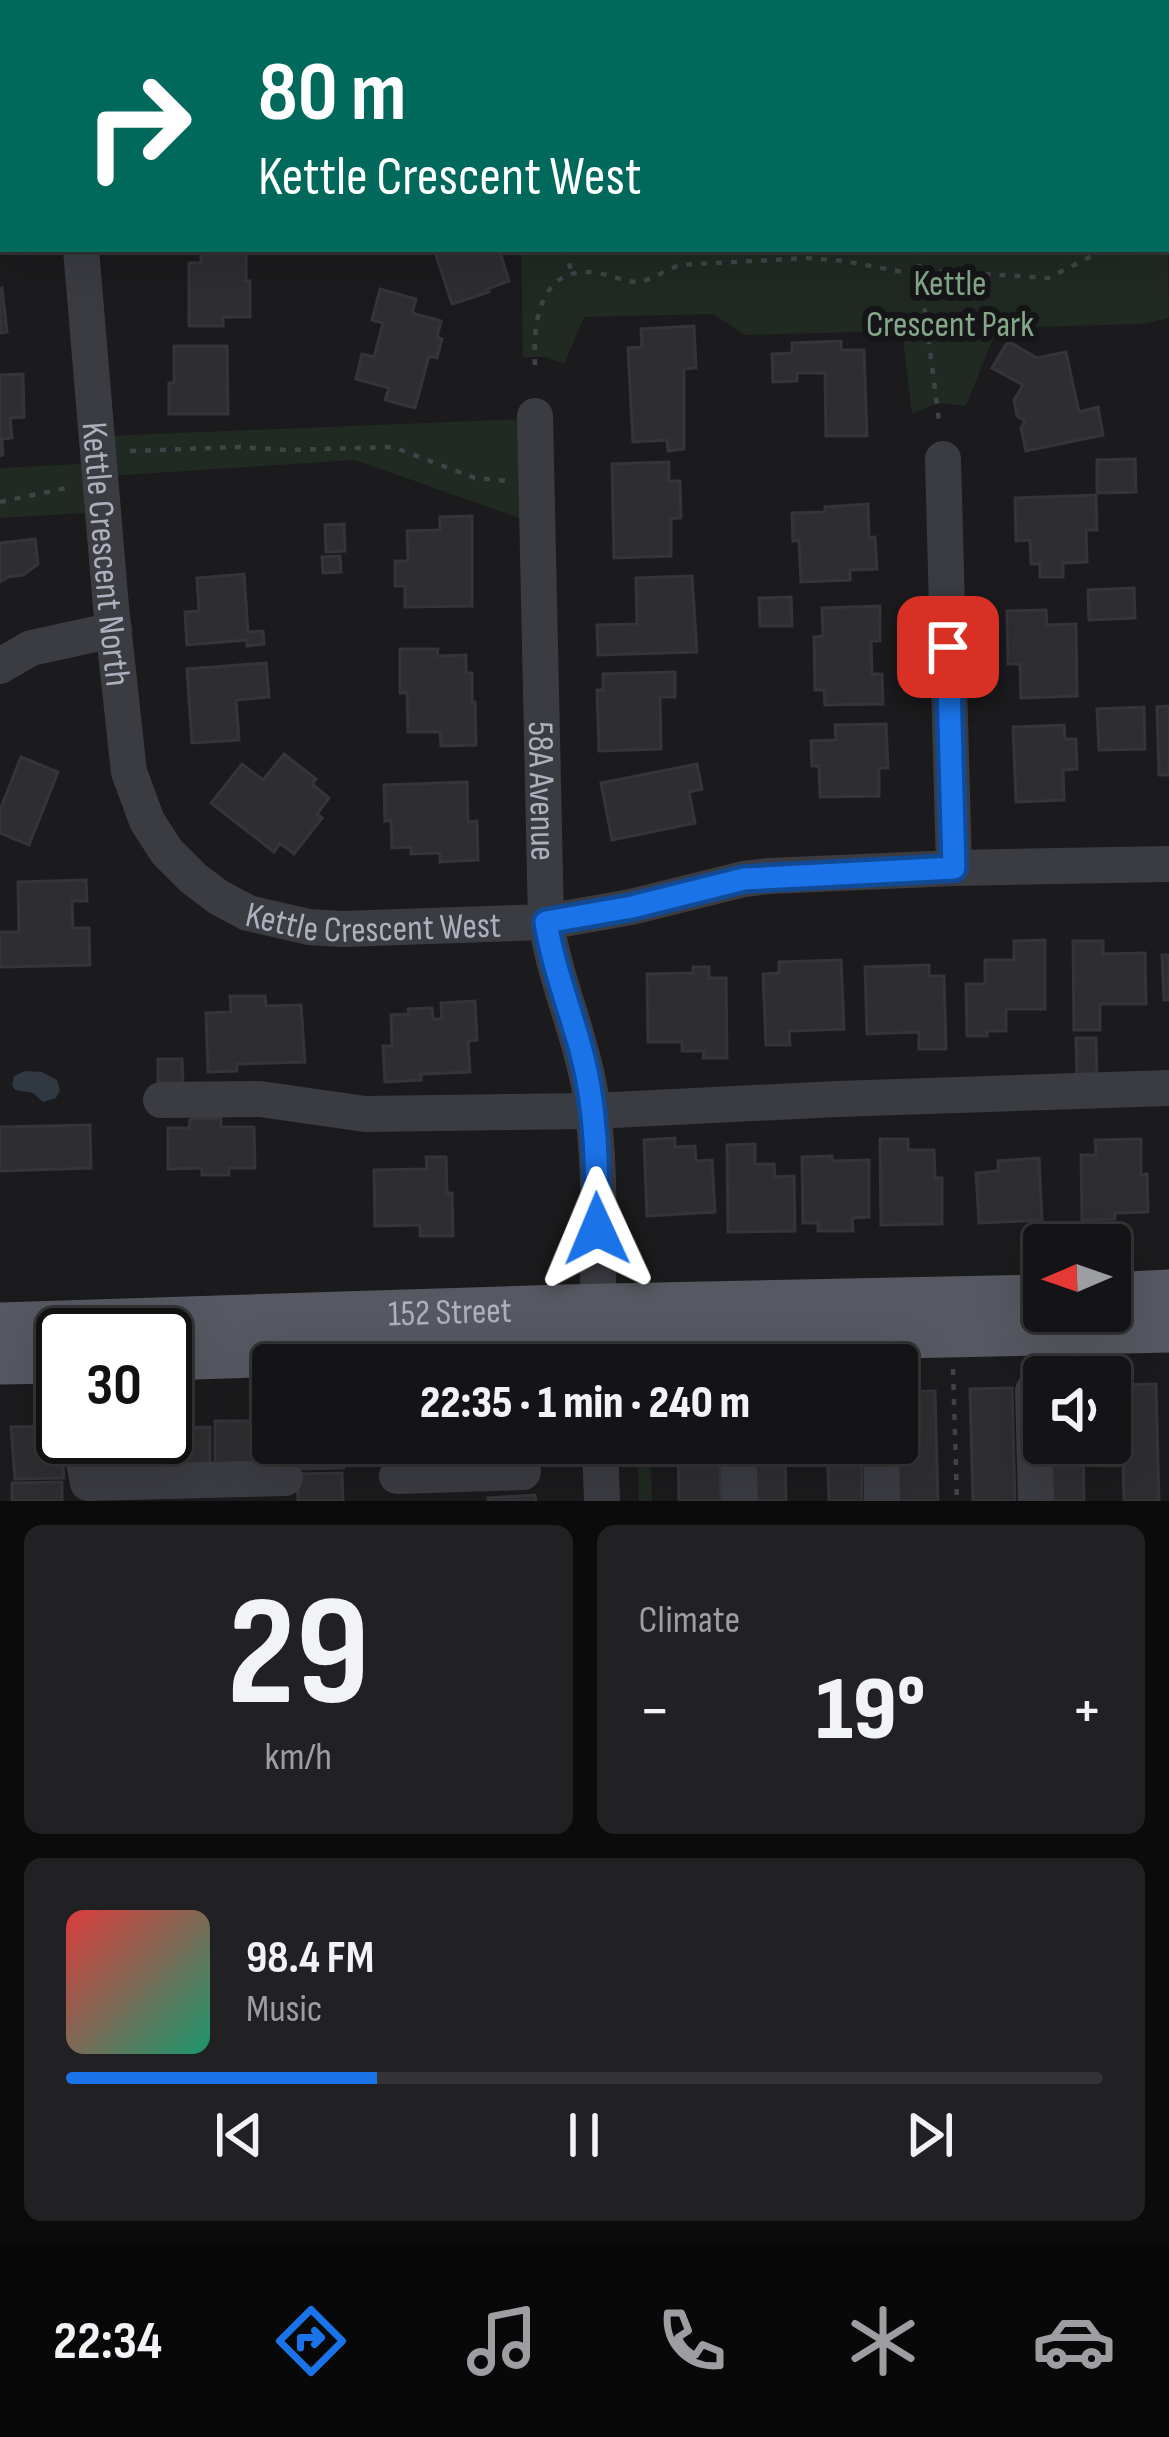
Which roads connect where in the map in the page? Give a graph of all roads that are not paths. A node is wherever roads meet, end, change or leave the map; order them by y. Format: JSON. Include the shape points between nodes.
{"nodes":[{"id":1,"x":82,"y":252,"type":"edge"},
{"id":2,"x":535,"y":416,"type":"dead end"},
{"id":3,"x":943,"y":459,"type":"dead end"},
{"id":4,"x":114,"y":630,"type":"junction"},
{"id":5,"x":0,"y":667,"type":"edge"},
{"id":6,"x":167,"y":852,"type":"joint"},
{"id":7,"x":1169,"y":864,"type":"edge"},
{"id":8,"x":954,"y":868,"type":"junction"},
{"id":9,"x":546,"y":922,"type":"junction"},
{"id":10,"x":1169,"y":1088,"type":"edge"},
{"id":11,"x":161,"y":1100,"type":"dead end"},
{"id":12,"x":593,"y":1111,"type":"junction"},
{"id":13,"x":1169,"y":1292,"type":"edge"},
{"id":14,"x":1131,"y":1294,"type":"edge"},
{"id":15,"x":1023,"y":1299,"type":"edge"},
{"id":16,"x":0,"y":1324,"type":"edge"},
{"id":17,"x":1169,"y":1330,"type":"edge"},
{"id":18,"x":598,"y":1338,"type":"edge"},
{"id":19,"x":192,"y":1357,"type":"edge"},
{"id":20,"x":0,"y":1362,"type":"edge"},
{"id":21,"x":36,"y":1369,"type":"edge"},
{"id":22,"x":601,"y":1464,"type":"edge"},
{"id":23,"x":739,"y":1464,"type":"edge"},
{"id":24,"x":881,"y":1464,"type":"edge"},
{"id":25,"x":1035,"y":1464,"type":"edge"},
{"id":26,"x":524,"y":1472,"type":"dead end"},
{"id":27,"x":285,"y":1474,"type":"edge"},
{"id":28,"x":397,"y":1476,"type":"dead end"},
{"id":29,"x":470,"y":1488,"type":"edge"},
{"id":30,"x":88,"y":1492,"type":"edge"},
{"id":31,"x":602,"y":1501,"type":"edge"},
{"id":32,"x":740,"y":1501,"type":"edge"},
{"id":33,"x":882,"y":1501,"type":"edge"},
{"id":34,"x":1036,"y":1501,"type":"edge"}],
"edges":[{"from":1,"to":4,"type":"street","name":"Kettle Crescent North"},
{"from":2,"to":9,"type":"street","name":"58A Avenue"},
{"from":3,"to":8,"type":"street"},
{"from":4,"to":5,"type":"street","via":[[31,649]]},
{"from":4,"to":6,"type":"street","name":"Kettle Crescent North","via":[[129,772]]},
{"from":6,"to":9,"type":"street","name":"Kettle Crescent West","via":[[248,913],[309,927]]},
{"from":7,"to":8,"type":"street","name":"Kettle Crescent West"},
{"from":8,"to":9,"type":"street","name":"Kettle Crescent West","via":[[744,879]]},
{"from":9,"to":12,"type":"street","name":"58A Avenue"},
{"from":10,"to":12,"type":"street"},
{"from":11,"to":12,"type":"street","via":[[260,1099],[364,1114]]},
{"from":12,"to":18,"type":"street","name":"58A Avenue"},
{"from":13,"to":14,"type":"main road"},
{"from":15,"to":18,"type":"main road","name":"152 Street"},
{"from":16,"to":18,"type":"main road","name":"152 Street"},
{"from":17,"to":18,"type":"main road","name":"152 Street"},
{"from":18,"to":19,"type":"main road","name":"152 Street"},
{"from":20,"to":21,"type":"main road"},
{"from":22,"to":31,"type":"street"},
{"from":23,"to":32,"type":"street"},
{"from":24,"to":33,"type":"street"},
{"from":25,"to":34,"type":"street"},
{"from":26,"to":29,"type":"street"},
{"from":27,"to":30,"type":"street"},
{"from":28,"to":29,"type":"street"}]}
